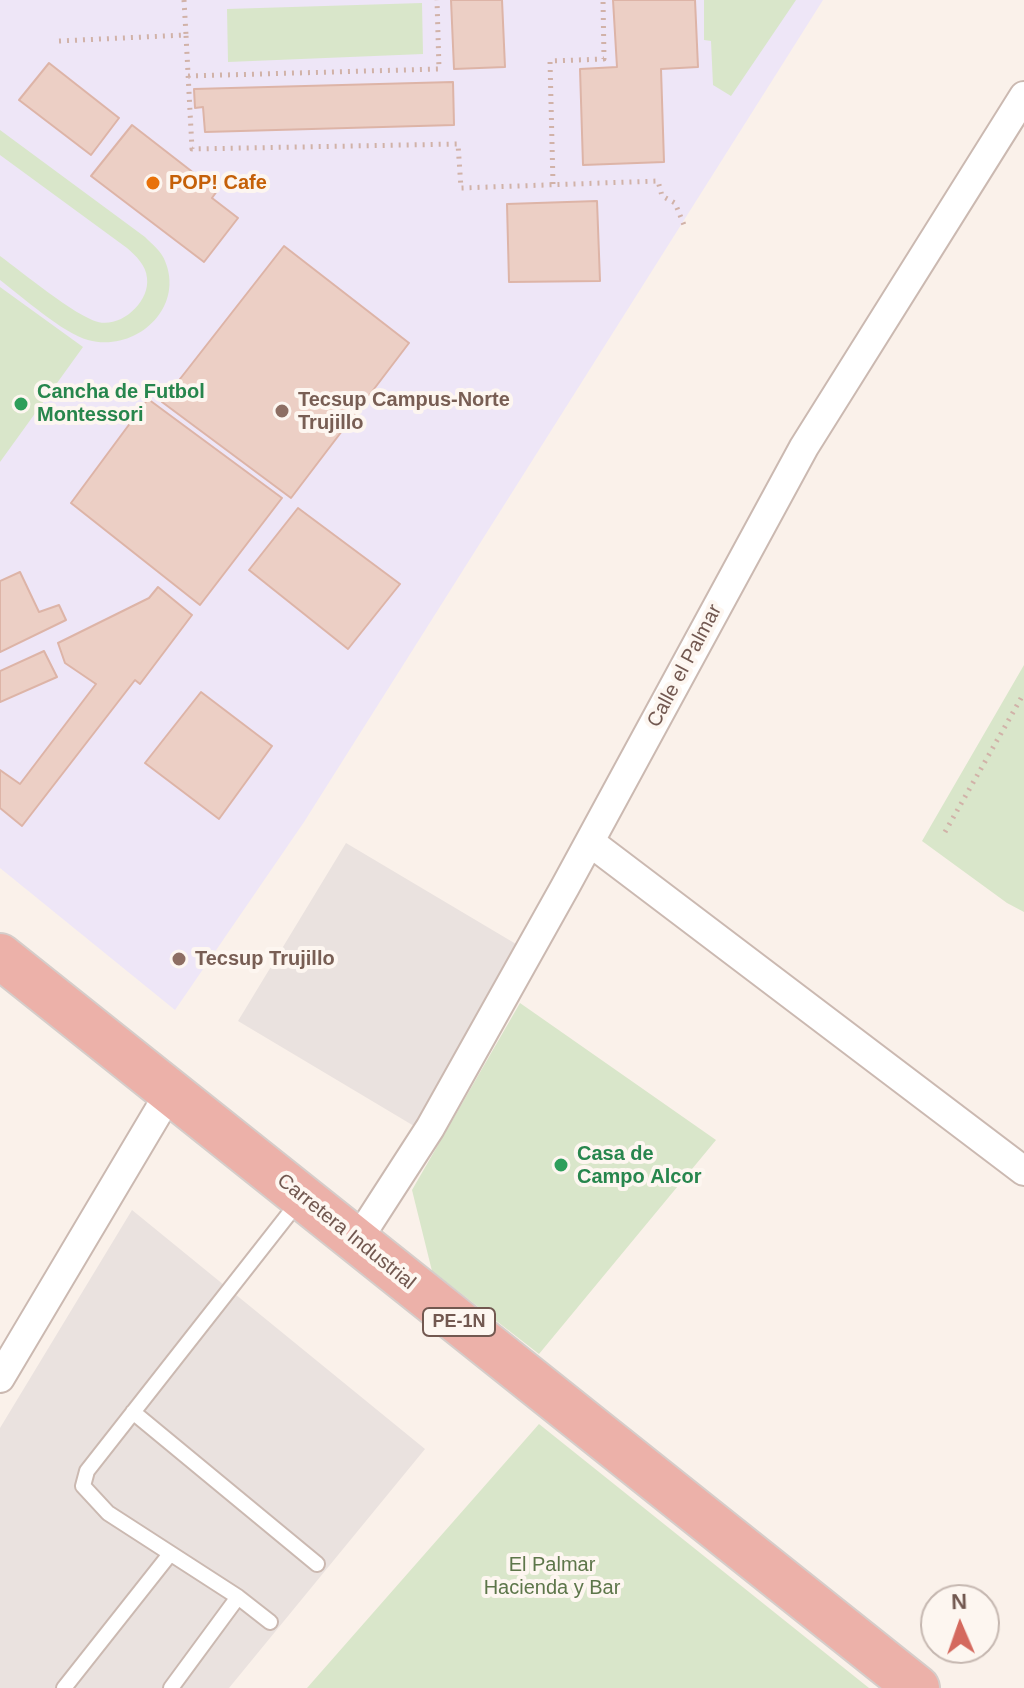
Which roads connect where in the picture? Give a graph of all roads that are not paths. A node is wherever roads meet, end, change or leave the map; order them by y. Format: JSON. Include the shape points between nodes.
{"nodes":[{"id":1,"x":1024,"y":96,"type":"edge"},
{"id":2,"x":590,"y":842,"type":"junction"},
{"id":3,"x":0,"y":956,"type":"edge"},
{"id":4,"x":170,"y":1092,"type":"junction"},
{"id":5,"x":1024,"y":1171,"type":"edge"},
{"id":6,"x":302,"y":1197,"type":"junction"},
{"id":7,"x":357,"y":1241,"type":"junction"},
{"id":8,"x":0,"y":1378,"type":"edge"},
{"id":9,"x":133,"y":1412,"type":"junction"},
{"id":10,"x":170,"y":1554,"type":"junction"},
{"id":11,"x":317,"y":1564,"type":"dead end"},
{"id":12,"x":238,"y":1597,"type":"junction"},
{"id":13,"x":270,"y":1622,"type":"dead end"},
{"id":14,"x":64,"y":1688,"type":"edge"},
{"id":15,"x":171,"y":1688,"type":"edge"},
{"id":16,"x":917,"y":1688,"type":"edge"}],
"edges":[{"from":1,"to":2,"type":"street","name":"Calle el Palmar","via":[[804,447]]},
{"from":2,"to":5,"type":"street"},
{"from":2,"to":7,"type":"street","name":"Calle el Palmar","via":[[430,1128]]},
{"from":3,"to":4,"type":"highway","name":"Carretera Industrial","number":"PE-1N"},
{"from":4,"to":6,"type":"highway","name":"Carretera Industrial","number":"PE-1N"},
{"from":4,"to":8,"type":"street"},
{"from":6,"to":7,"type":"highway","name":"Carretera Industrial","number":"PE-1N"},
{"from":6,"to":9,"type":"lane"},
{"from":7,"to":16,"type":"highway","name":"Carretera Industrial","number":"PE-1N"},
{"from":9,"to":10,"type":"lane","via":[[87,1471],[83,1486],[108,1513]]},
{"from":9,"to":11,"type":"lane"},
{"from":10,"to":12,"type":"lane"},
{"from":10,"to":14,"type":"lane"},
{"from":12,"to":13,"type":"lane"},
{"from":12,"to":15,"type":"lane"}]}
